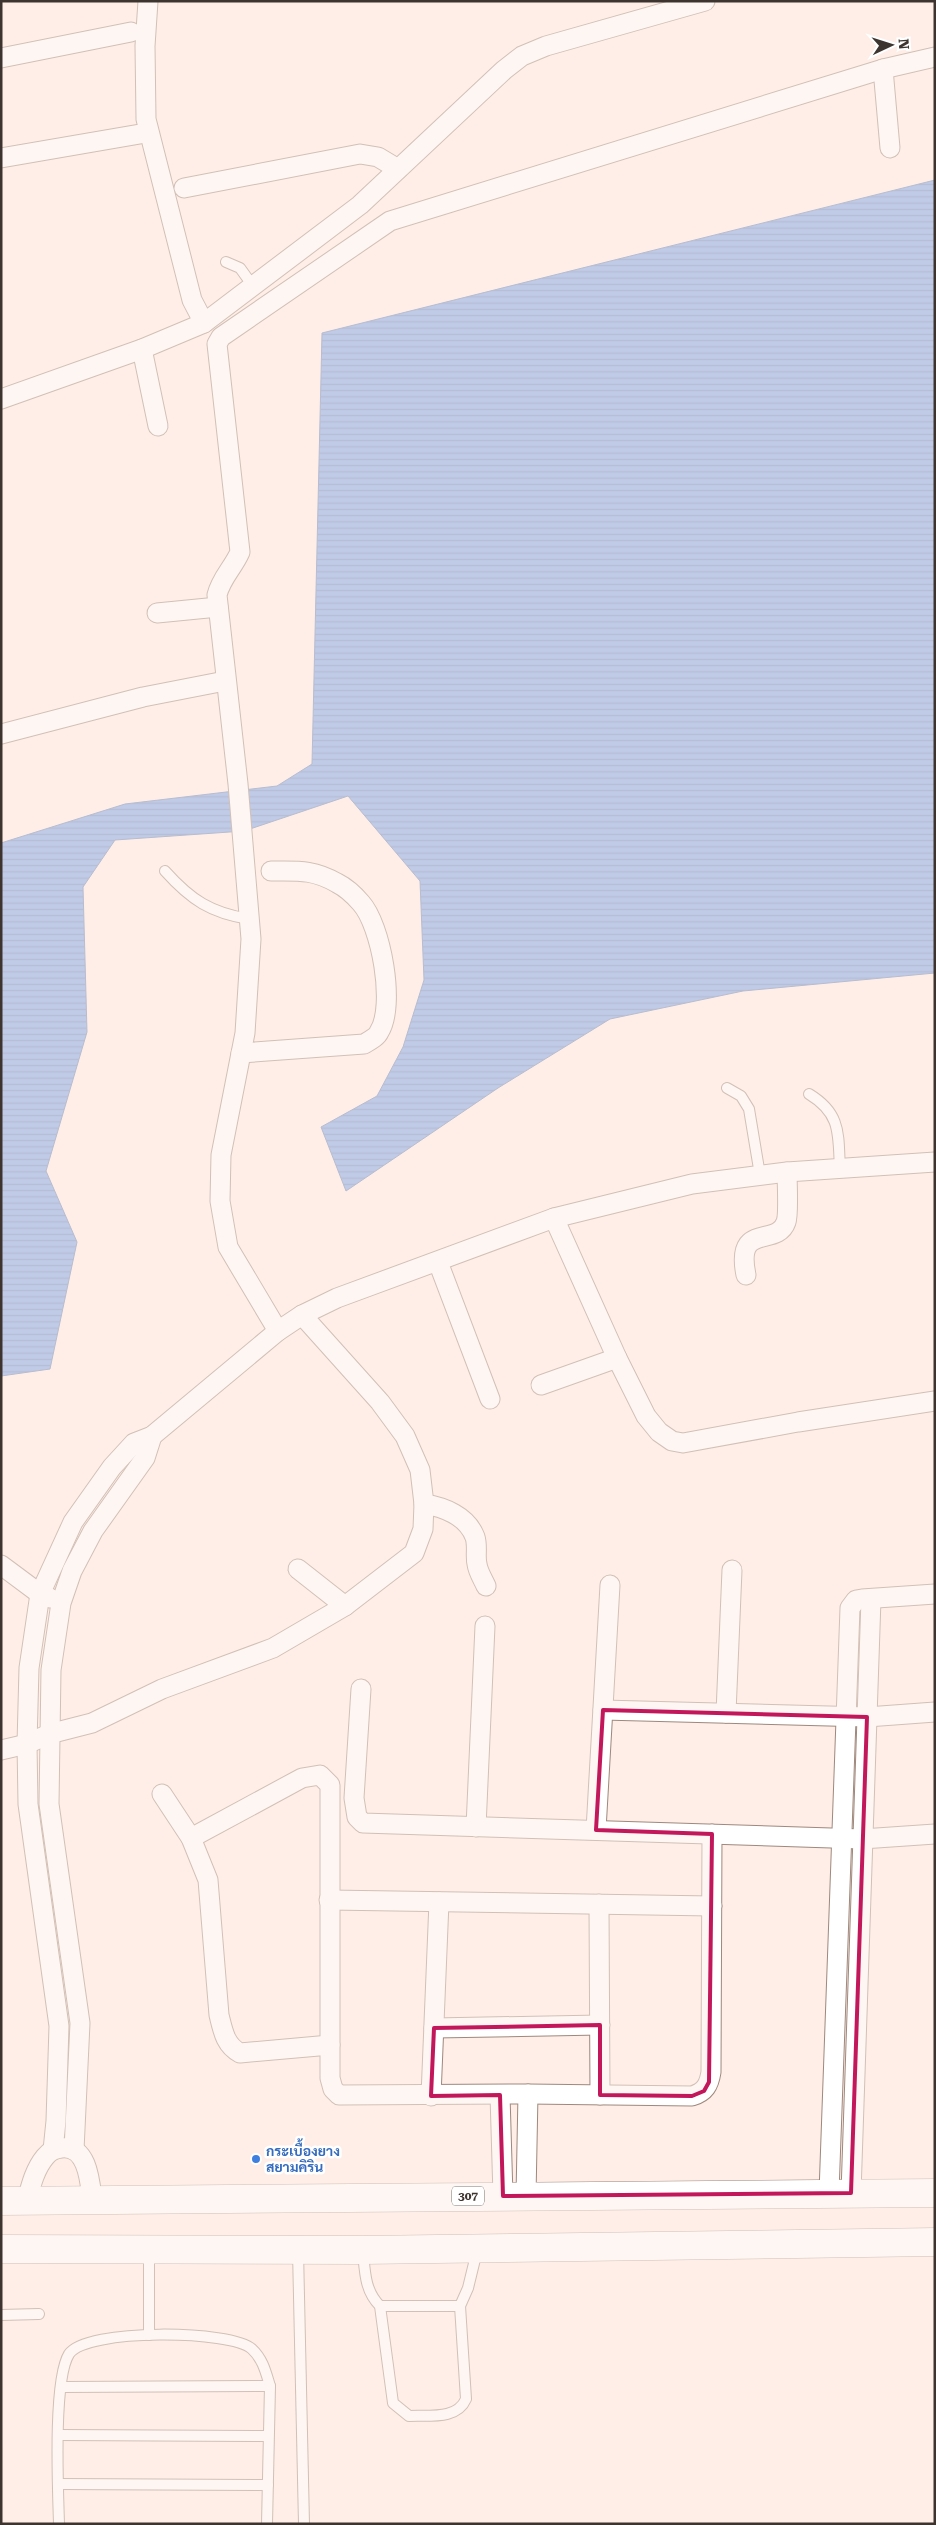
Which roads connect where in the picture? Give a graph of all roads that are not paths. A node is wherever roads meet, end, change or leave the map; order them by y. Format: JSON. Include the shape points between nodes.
{"nodes":[{"id":1,"x":148,"y":1,"type":"edge"},
{"id":2,"x":705,"y":1,"type":"edge"},
{"id":3,"x":131,"y":32,"type":"dead end"},
{"id":4,"x":935,"y":57,"type":"edge"},
{"id":5,"x":1,"y":58,"type":"edge"},
{"id":6,"x":883,"y":69,"type":"junction"},
{"id":7,"x":140,"y":134,"type":"dead end"},
{"id":8,"x":890,"y":148,"type":"dead end"},
{"id":9,"x":1,"y":158,"type":"edge"},
{"id":10,"x":398,"y":169,"type":"junction"},
{"id":11,"x":184,"y":188,"type":"dead end"},
{"id":12,"x":226,"y":262,"type":"dead end"},
{"id":13,"x":253,"y":286,"type":"junction"},
{"id":14,"x":204,"y":323,"type":"junction"},
{"id":15,"x":142,"y":349,"type":"junction"},
{"id":16,"x":1,"y":399,"type":"edge"},
{"id":17,"x":158,"y":426,"type":"dead end"},
{"id":18,"x":218,"y":606,"type":"junction"},
{"id":19,"x":158,"y":613,"type":"dead end"},
{"id":20,"x":225,"y":681,"type":"junction"},
{"id":21,"x":1,"y":734,"type":"edge"},
{"id":22,"x":166,"y":871,"type":"dead end"},
{"id":23,"x":271,"y":871,"type":"dead end"},
{"id":24,"x":249,"y":920,"type":"junction"},
{"id":25,"x":241,"y":1053,"type":"junction"},
{"id":26,"x":727,"y":1088,"type":"dead end"},
{"id":27,"x":809,"y":1094,"type":"dead end"},
{"id":28,"x":935,"y":1162,"type":"edge"},
{"id":29,"x":840,"y":1170,"type":"junction"},
{"id":30,"x":787,"y":1172,"type":"junction"},
{"id":31,"x":760,"y":1175,"type":"junction"},
{"id":32,"x":554,"y":1218,"type":"junction"},
{"id":33,"x":438,"y":1262,"type":"junction"},
{"id":34,"x":746,"y":1275,"type":"dead end"},
{"id":35,"x":302,"y":1315,"type":"junction"},
{"id":36,"x":278,"y":1331,"type":"junction"},
{"id":37,"x":617,"y":1358,"type":"junction"},
{"id":38,"x":541,"y":1385,"type":"dead end"},
{"id":39,"x":490,"y":1399,"type":"dead end"},
{"id":40,"x":935,"y":1402,"type":"edge"},
{"id":41,"x":152,"y":1436,"type":"junction"},
{"id":42,"x":424,"y":1504,"type":"junction"},
{"id":43,"x":1,"y":1565,"type":"edge"},
{"id":44,"x":298,"y":1569,"type":"dead end"},
{"id":45,"x":732,"y":1570,"type":"dead end"},
{"id":46,"x":610,"y":1585,"type":"dead end"},
{"id":47,"x":486,"y":1586,"type":"dead end"},
{"id":48,"x":40,"y":1594,"type":"junction"},
{"id":49,"x":935,"y":1594,"type":"edge"},
{"id":50,"x":863,"y":1599,"type":"junction"},
{"id":51,"x":61,"y":1602,"type":"junction"},
{"id":52,"x":345,"y":1606,"type":"junction"},
{"id":53,"x":485,"y":1626,"type":"dead end"},
{"id":54,"x":361,"y":1689,"type":"dead end"},
{"id":55,"x":603,"y":1710,"type":"junction"},
{"id":56,"x":935,"y":1712,"type":"edge"},
{"id":57,"x":726,"y":1713,"type":"junction"},
{"id":58,"x":846,"y":1716,"type":"junction"},
{"id":59,"x":867,"y":1718,"type":"junction"},
{"id":60,"x":49,"y":1734,"type":"junction"},
{"id":61,"x":27,"y":1744,"type":"junction"},
{"id":62,"x":1,"y":1750,"type":"edge"},
{"id":63,"x":162,"y":1794,"type":"dead end"},
{"id":64,"x":476,"y":1827,"type":"junction"},
{"id":65,"x":596,"y":1830,"type":"junction"},
{"id":66,"x":712,"y":1834,"type":"junction"},
{"id":67,"x":935,"y":1834,"type":"edge"},
{"id":68,"x":191,"y":1838,"type":"junction"},
{"id":69,"x":840,"y":1838,"type":"junction"},
{"id":70,"x":862,"y":1839,"type":"junction"},
{"id":71,"x":329,"y":1900,"type":"junction"},
{"id":72,"x":438,"y":1902,"type":"junction"},
{"id":73,"x":599,"y":1904,"type":"junction"},
{"id":74,"x":712,"y":1906,"type":"junction"},
{"id":75,"x":600,"y":2025,"type":"junction"},
{"id":76,"x":434,"y":2028,"type":"junction"},
{"id":77,"x":330,"y":2045,"type":"junction"},
{"id":78,"x":528,"y":2094,"type":"junction"},
{"id":79,"x":600,"y":2095,"type":"junction"},
{"id":80,"x":431,"y":2096,"type":"junction"},
{"id":81,"x":500,"y":2096,"type":"junction"},
{"id":82,"x":53,"y":2150,"type":"junction"},
{"id":83,"x":74,"y":2150,"type":"junction"},
{"id":84,"x":840,"y":2193,"type":"junction"},
{"id":85,"x":935,"y":2193,"type":"edge"},
{"id":86,"x":515,"y":2196,"type":"junction"},
{"id":87,"x":92,"y":2198,"type":"junction"},
{"id":88,"x":14,"y":2200,"type":"edge"},
{"id":89,"x":935,"y":2242,"type":"edge"},
{"id":90,"x":478,"y":2248,"type":"junction"},
{"id":91,"x":1,"y":2249,"type":"edge"},
{"id":92,"x":149,"y":2250,"type":"junction"},
{"id":93,"x":298,"y":2250,"type":"junction"},
{"id":94,"x":363,"y":2250,"type":"junction"},
{"id":95,"x":380,"y":2306,"type":"junction"},
{"id":96,"x":460,"y":2306,"type":"junction"},
{"id":97,"x":1,"y":2314,"type":"edge"},
{"id":98,"x":40,"y":2314,"type":"dead end"},
{"id":99,"x":149,"y":2335,"type":"junction"},
{"id":100,"x":270,"y":2386,"type":"junction"},
{"id":101,"x":62,"y":2387,"type":"junction"},
{"id":102,"x":58,"y":2435,"type":"junction"},
{"id":103,"x":268,"y":2436,"type":"junction"},
{"id":104,"x":58,"y":2484,"type":"junction"},
{"id":105,"x":268,"y":2485,"type":"junction"},
{"id":106,"x":59,"y":2524,"type":"edge"},
{"id":107,"x":267,"y":2524,"type":"edge"},
{"id":108,"x":304,"y":2524,"type":"edge"}],
"edges":[{"from":1,"to":14,"type":"street","via":[[146,118],[192,300]]},
{"from":2,"to":10,"type":"street","via":[[546,46],[522,56]]},
{"from":3,"to":5,"type":"street"},
{"from":4,"to":6,"type":"street"},
{"from":6,"to":8,"type":"street"},
{"from":6,"to":18,"type":"street","via":[[390,221],[220,337],[216,354],[240,552],[234,566],[220,582]]},
{"from":7,"to":9,"type":"street"},
{"from":10,"to":11,"type":"street","via":[[378,157],[360,154]]},
{"from":10,"to":13,"type":"street","via":[[360,206]]},
{"from":12,"to":13,"type":"lane","via":[[240,268]]},
{"from":13,"to":14,"type":"street"},
{"from":14,"to":15,"type":"street"},
{"from":15,"to":16,"type":"street"},
{"from":15,"to":17,"type":"street"},
{"from":18,"to":19,"type":"street"},
{"from":18,"to":20,"type":"street"},
{"from":20,"to":21,"type":"street","via":[[143,697]]},
{"from":20,"to":24,"type":"street","via":[[238,784]]},
{"from":22,"to":24,"type":"lane","via":[[180,888],[204,904],[222,914]]},
{"from":23,"to":25,"type":"street","via":[[312,870],[339,883],[362,903],[377,933],[385,976],[386,1011],[379,1033],[364,1044]]},
{"from":24,"to":25,"type":"street","via":[[251,939]]},
{"from":25,"to":36,"type":"street","via":[[221,1155],[220,1202],[228,1246]]},
{"from":26,"to":31,"type":"lane","via":[[740,1096],[749,1109]]},
{"from":27,"to":29,"type":"lane","via":[[824,1104],[834,1117]]},
{"from":28,"to":29,"type":"street"},
{"from":29,"to":30,"type":"street"},
{"from":30,"to":31,"type":"street"},
{"from":30,"to":34,"type":"street","via":[[786,1222],[779,1232],[759,1237],[748,1244],[743,1262]]},
{"from":31,"to":32,"type":"street","via":[[692,1184]]},
{"from":32,"to":33,"type":"street"},
{"from":32,"to":37,"type":"street"},
{"from":33,"to":35,"type":"street","via":[[337,1298]]},
{"from":33,"to":39,"type":"street"},
{"from":35,"to":36,"type":"street"},
{"from":35,"to":42,"type":"street","via":[[380,1402],[405,1436],[420,1470]]},
{"from":36,"to":41,"type":"street"},
{"from":37,"to":38,"type":"street"},
{"from":37,"to":40,"type":"street","via":[[646,1416],[658,1432],[672,1441],[683,1443]]},
{"from":41,"to":48,"type":"street","via":[[134,1443],[97,1487],[73,1522]]},
{"from":41,"to":51,"type":"street","via":[[146,1458],[93,1531],[72,1571]]},
{"from":42,"to":47,"type":"street","via":[[457,1515],[471,1528],[476,1539],[476,1563]]},
{"from":42,"to":52,"type":"street","via":[[423,1529],[414,1553]]},
{"from":43,"to":48,"type":"street"},
{"from":44,"to":52,"type":"street"},
{"from":45,"to":57,"type":"street"},
{"from":46,"to":55,"type":"street"},
{"from":48,"to":51,"type":"street"},
{"from":48,"to":61,"type":"street","via":[[29,1668]]},
{"from":49,"to":50,"type":"street"},
{"from":50,"to":58,"type":"street","via":[[850,1608]]},
{"from":50,"to":59,"type":"street"},
{"from":51,"to":60,"type":"street","via":[[51,1670]]},
{"from":52,"to":60,"type":"street","via":[[274,1648],[162,1689],[92,1723]]},
{"from":53,"to":64,"type":"street"},
{"from":54,"to":64,"type":"street","via":[[354,1798],[357,1816],[363,1823]]},
{"from":55,"to":57,"type":"street"},
{"from":55,"to":65,"type":"street"},
{"from":56,"to":59,"type":"street"},
{"from":57,"to":58,"type":"street"},
{"from":58,"to":59,"type":"street"},
{"from":58,"to":69,"type":"street"},
{"from":59,"to":70,"type":"street"},
{"from":60,"to":61,"type":"street"},
{"from":60,"to":83,"type":"street","via":[[49,1804],[80,2023]]},
{"from":61,"to":62,"type":"street"},
{"from":61,"to":82,"type":"street","via":[[28,1804],[59,2026]]},
{"from":63,"to":68,"type":"street"},
{"from":64,"to":65,"type":"street"},
{"from":65,"to":66,"type":"street"},
{"from":66,"to":69,"type":"street"},
{"from":66,"to":74,"type":"street"},
{"from":67,"to":70,"type":"street"},
{"from":68,"to":71,"type":"street","via":[[302,1778],[320,1775],[330,1785]]},
{"from":68,"to":77,"type":"street","via":[[208,1880],[219,2015],[231,2048],[240,2053]]},
{"from":69,"to":70,"type":"street"},
{"from":69,"to":84,"type":"street"},
{"from":70,"to":84,"type":"street"},
{"from":71,"to":72,"type":"street"},
{"from":71,"to":77,"type":"street"},
{"from":72,"to":73,"type":"street"},
{"from":72,"to":76,"type":"street"},
{"from":73,"to":74,"type":"street"},
{"from":73,"to":75,"type":"street"},
{"from":74,"to":79,"type":"street","via":[[710,2082],[704,2091],[692,2096]]},
{"from":75,"to":76,"type":"street"},
{"from":75,"to":79,"type":"street"},
{"from":76,"to":80,"type":"street"},
{"from":77,"to":80,"type":"street","via":[[330,2078],[339,2095]]},
{"from":78,"to":79,"type":"street"},
{"from":78,"to":81,"type":"street"},
{"from":78,"to":86,"type":"street"},
{"from":80,"to":81,"type":"street"},
{"from":81,"to":86,"type":"street"},
{"from":82,"to":83,"type":"street"},
{"from":82,"to":88,"type":"street"},
{"from":83,"to":87,"type":"street","via":[[82,2157],[90,2176]]},
{"from":84,"to":85,"type":"main road","number":"307"},
{"from":84,"to":86,"type":"main road","number":"307"},
{"from":86,"to":87,"type":"main road","number":"307"},
{"from":87,"to":88,"type":"main road","number":"307"},
{"from":89,"to":90,"type":"main road"},
{"from":90,"to":94,"type":"main road"},
{"from":90,"to":96,"type":"lane"},
{"from":91,"to":92,"type":"main road"},
{"from":92,"to":93,"type":"main road"},
{"from":92,"to":99,"type":"lane"},
{"from":93,"to":94,"type":"main road"},
{"from":93,"to":108,"type":"lane"},
{"from":94,"to":95,"type":"lane","via":[[367,2287]]},
{"from":95,"to":96,"type":"lane"},
{"from":95,"to":96,"type":"lane","via":[[393,2403],[409,2416],[455,2413],[466,2399]]},
{"from":97,"to":98,"type":"lane"},
{"from":99,"to":100,"type":"lane","via":[[233,2339],[252,2348],[264,2365]]},
{"from":99,"to":101,"type":"lane","via":[[120,2335],[84,2342],[69,2353]]},
{"from":100,"to":101,"type":"lane"},
{"from":100,"to":103,"type":"lane"},
{"from":101,"to":102,"type":"lane"},
{"from":102,"to":103,"type":"lane"},
{"from":102,"to":104,"type":"lane"},
{"from":103,"to":105,"type":"lane"},
{"from":104,"to":105,"type":"lane"},
{"from":104,"to":106,"type":"lane"},
{"from":105,"to":107,"type":"lane"}]}
